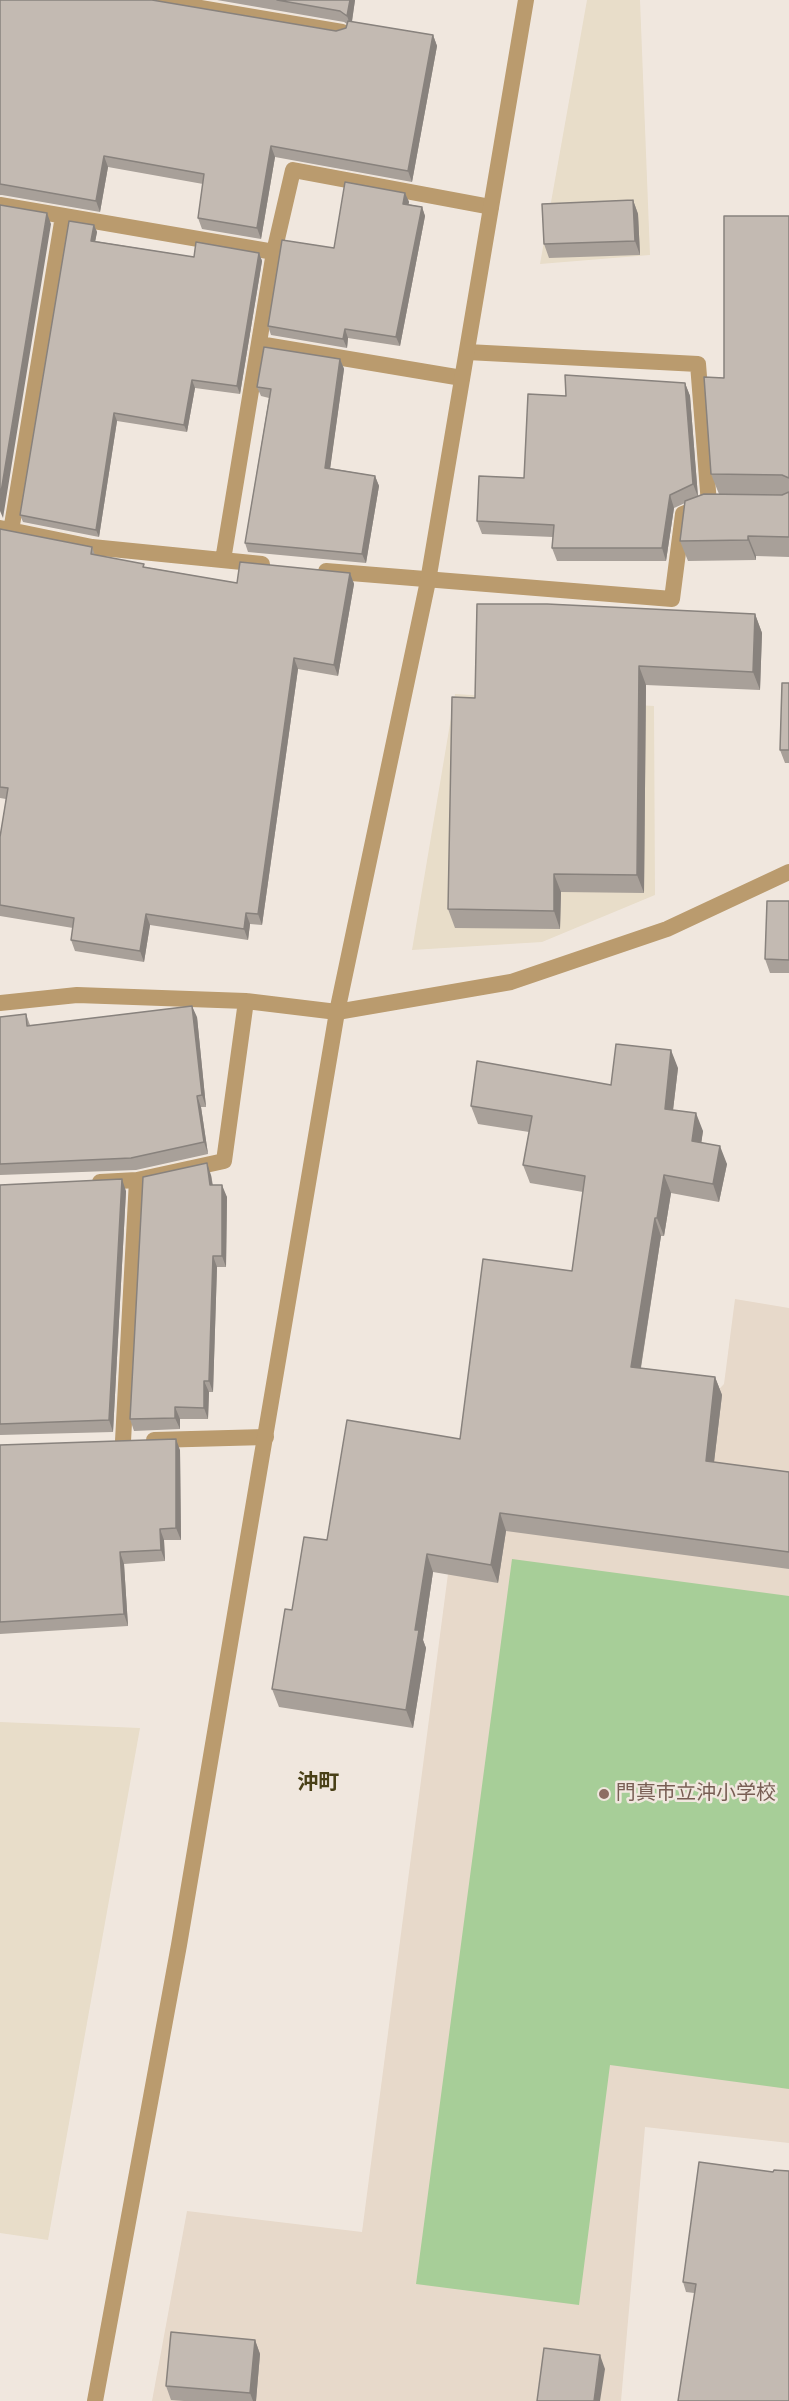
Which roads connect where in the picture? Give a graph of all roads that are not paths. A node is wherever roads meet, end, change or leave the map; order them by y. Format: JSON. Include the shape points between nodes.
{"nodes":[{"id":1,"x":154,"y":0,"type":"edge"},
{"id":2,"x":526,"y":0,"type":"edge"},
{"id":3,"x":342,"y":32,"type":"edge"},
{"id":4,"x":0,"y":206,"type":"edge"},
{"id":5,"x":491,"y":207,"type":"junction"},
{"id":6,"x":63,"y":216,"type":"junction"},
{"id":7,"x":274,"y":252,"type":"junction"},
{"id":8,"x":259,"y":344,"type":"junction"},
{"id":9,"x":467,"y":352,"type":"junction"},
{"id":10,"x":462,"y":378,"type":"junction"},
{"id":11,"x":709,"y":504,"type":"junction"},
{"id":12,"x":743,"y":504,"type":"edge"},
{"id":13,"x":5,"y":530,"type":"edge"},
{"id":14,"x":223,"y":560,"type":"junction"},
{"id":15,"x":279,"y":566,"type":"edge"},
{"id":16,"x":314,"y":570,"type":"edge"},
{"id":17,"x":428,"y":580,"type":"junction"},
{"id":18,"x":789,"y":872,"type":"edge"},
{"id":19,"x":246,"y":1001,"type":"junction"},
{"id":20,"x":0,"y":1003,"type":"edge"},
{"id":21,"x":338,"y":1012,"type":"junction"},
{"id":22,"x":137,"y":1180,"type":"junction"},
{"id":23,"x":80,"y":1183,"type":"edge"},
{"id":24,"x":266,"y":1437,"type":"junction"},
{"id":25,"x":95,"y":2401,"type":"edge"}],
"edges":[{"from":1,"to":3,"type":"street"},
{"from":2,"to":5,"type":"street"},
{"from":4,"to":6,"type":"street"},
{"from":5,"to":7,"type":"street","via":[[293,170]]},
{"from":5,"to":9,"type":"street"},
{"from":6,"to":7,"type":"street"},
{"from":6,"to":13,"type":"street"},
{"from":7,"to":8,"type":"street"},
{"from":8,"to":10,"type":"street"},
{"from":8,"to":14,"type":"street"},
{"from":9,"to":10,"type":"street"},
{"from":9,"to":11,"type":"street","via":[[698,364]]},
{"from":10,"to":17,"type":"street"},
{"from":11,"to":12,"type":"street"},
{"from":11,"to":17,"type":"street","via":[[683,514],[672,599]]},
{"from":13,"to":14,"type":"street","via":[[92,547]]},
{"from":14,"to":15,"type":"street"},
{"from":16,"to":17,"type":"street"},
{"from":17,"to":21,"type":"street"},
{"from":18,"to":21,"type":"street","via":[[667,929],[511,982]]},
{"from":19,"to":20,"type":"street","via":[[77,995]]},
{"from":19,"to":21,"type":"street"},
{"from":19,"to":22,"type":"street","via":[[224,1161]]},
{"from":21,"to":24,"type":"street"},
{"from":22,"to":23,"type":"street"},
{"from":22,"to":24,"type":"street","via":[[118,1441]]},
{"from":24,"to":25,"type":"street"}]}
